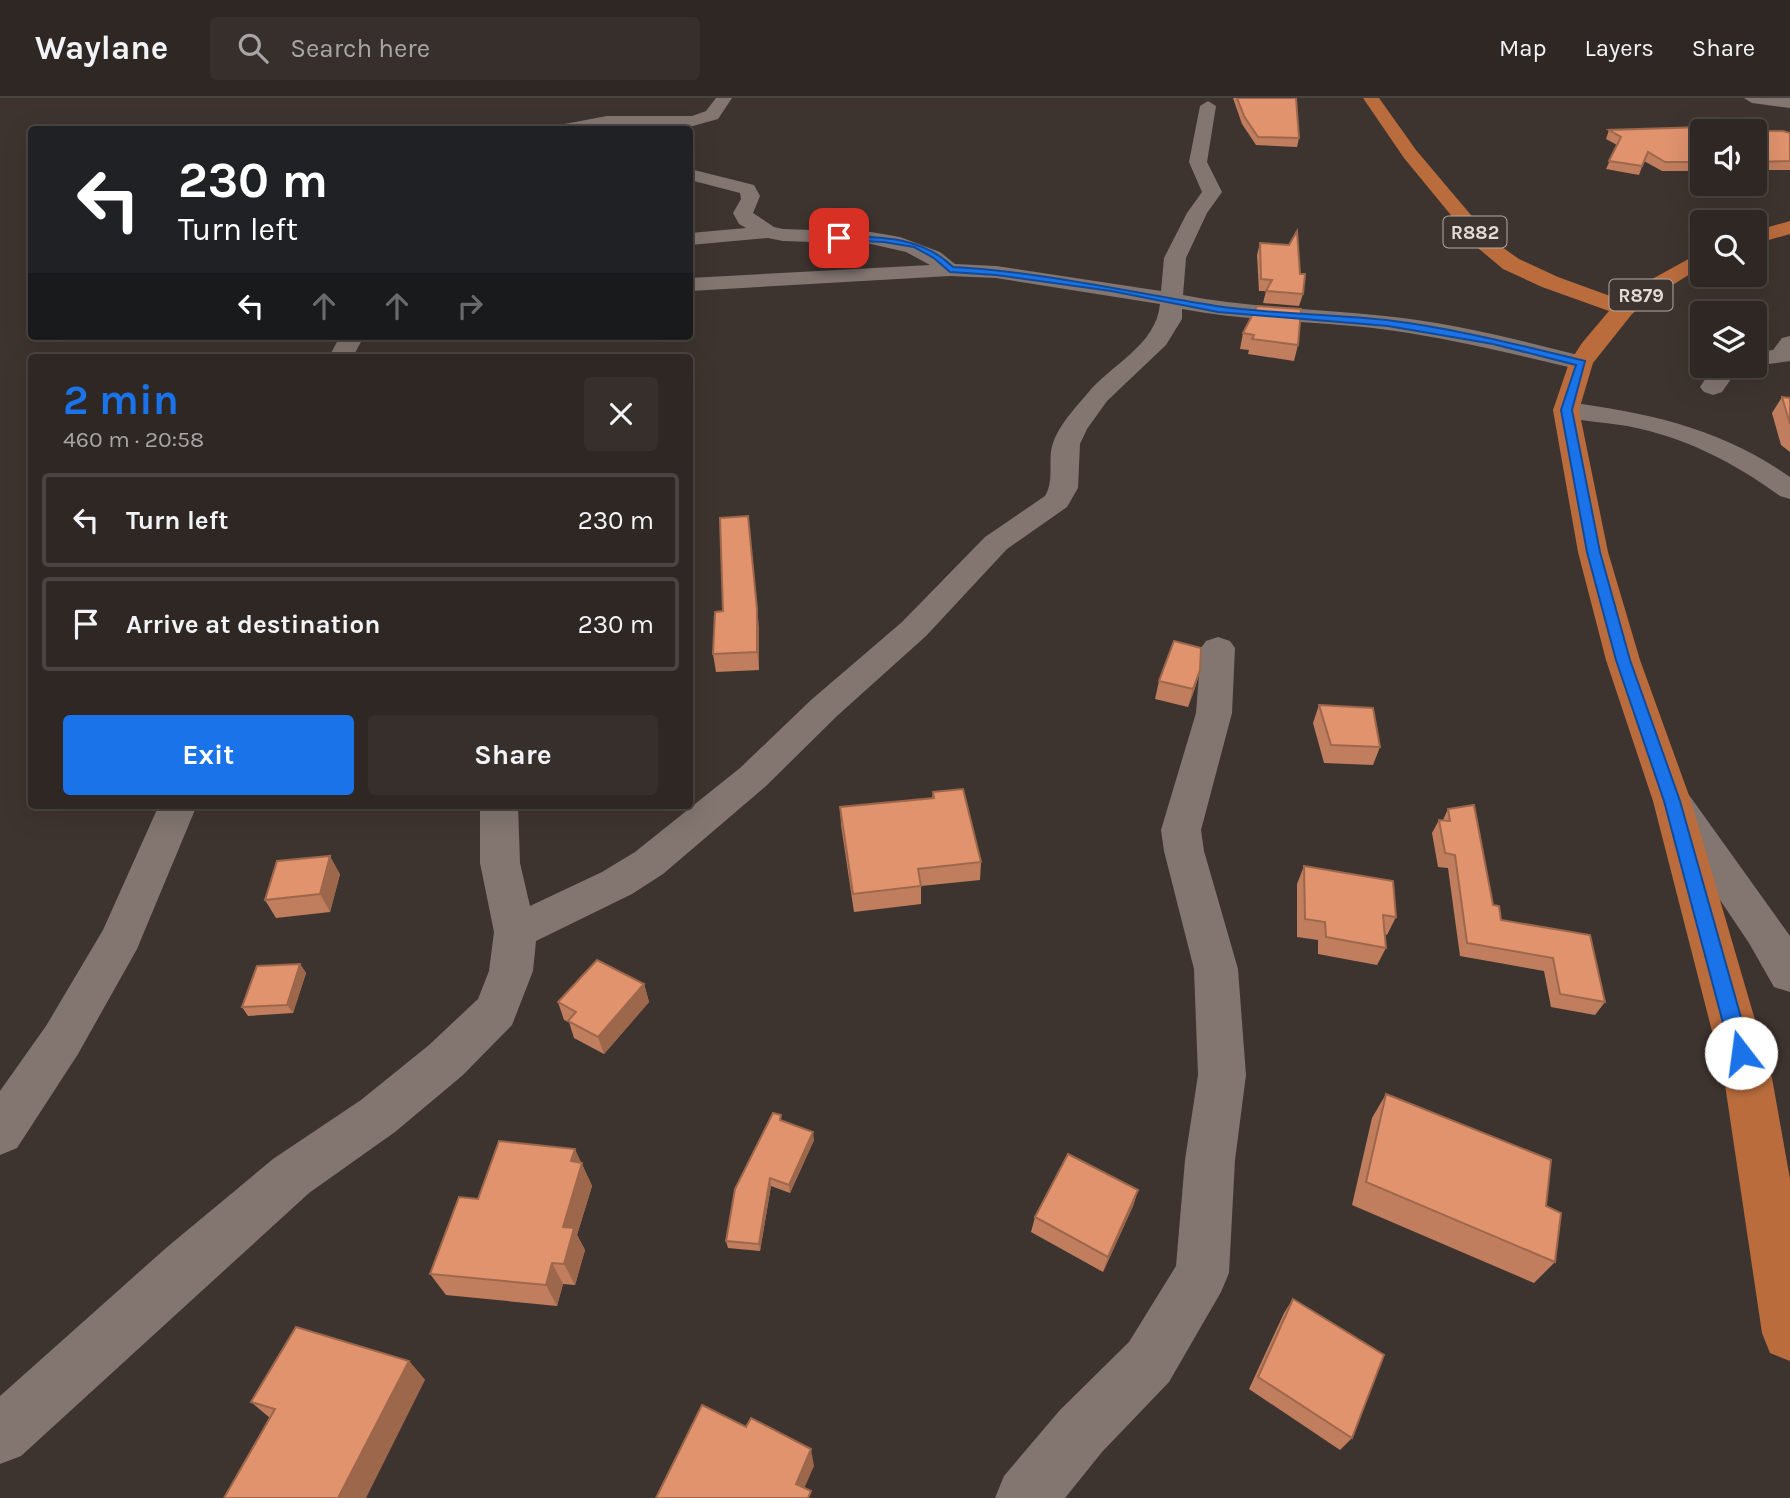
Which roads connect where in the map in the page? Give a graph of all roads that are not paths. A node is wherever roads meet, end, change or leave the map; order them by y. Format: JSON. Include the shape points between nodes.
{"nodes":[{"id":1,"x":724,"y":98,"type":"edge"},
{"id":2,"x":1371,"y":98,"type":"edge"},
{"id":3,"x":1752,"y":98,"type":"edge"},
{"id":4,"x":1790,"y":103,"type":"edge"},
{"id":5,"x":1208,"y":106,"type":"dead end"},
{"id":6,"x":678,"y":125,"type":"edge"},
{"id":7,"x":580,"y":126,"type":"edge"},
{"id":8,"x":693,"y":175,"type":"edge"},
{"id":9,"x":1790,"y":228,"type":"edge"},
{"id":10,"x":768,"y":232,"type":"junction"},
{"id":11,"x":1767,"y":235,"type":"edge"},
{"id":12,"x":693,"y":239,"type":"edge"},
{"id":13,"x":1690,"y":265,"type":"edge"},
{"id":14,"x":950,"y":270,"type":"junction"},
{"id":15,"x":693,"y":285,"type":"edge"},
{"id":16,"x":1172,"y":302,"type":"junction"},
{"id":17,"x":1624,"y":309,"type":"junction"},
{"id":18,"x":1790,"y":343,"type":"edge"},
{"id":19,"x":1586,"y":356,"type":"junction"},
{"id":20,"x":1767,"y":358,"type":"edge"},
{"id":21,"x":1718,"y":378,"type":"edge"},
{"id":22,"x":1713,"y":387,"type":"dead end"},
{"id":23,"x":1566,"y":410,"type":"junction"},
{"id":24,"x":1790,"y":490,"type":"edge"},
{"id":25,"x":1218,"y":648,"type":"dead end"},
{"id":26,"x":1672,"y":801,"type":"junction"},
{"id":27,"x":176,"y":809,"type":"edge"},
{"id":28,"x":499,"y":809,"type":"edge"},
{"id":29,"x":515,"y":932,"type":"junction"},
{"id":30,"x":1790,"y":974,"type":"edge"},
{"id":31,"x":0,"y":1132,"type":"edge"},
{"id":32,"x":1790,"y":1333,"type":"edge"},
{"id":33,"x":0,"y":1435,"type":"edge"},
{"id":34,"x":1026,"y":1498,"type":"edge"}],
"edges":[{"from":1,"to":6,"type":"street","via":[[709,116]]},
{"from":2,"to":17,"type":"main road","number":"R882","via":[[1410,154],[1485,244],[1511,264]]},
{"from":3,"to":4,"type":"street"},
{"from":5,"to":16,"type":"street","via":[[1198,162],[1212,192],[1178,250]]},
{"from":6,"to":7,"type":"street","via":[[607,121]]},
{"from":8,"to":10,"type":"street","via":[[747,189],[751,201],[743,213],[746,220]]},
{"from":9,"to":11,"type":"main road"},
{"from":10,"to":12,"type":"street"},
{"from":10,"to":14,"type":"street","via":[[904,242],[937,257]]},
{"from":13,"to":17,"type":"main road","number":"R879"},
{"from":14,"to":15,"type":"street"},
{"from":14,"to":16,"type":"street","via":[[1111,288]]},
{"from":16,"to":19,"type":"street","via":[[1388,323]]},
{"from":16,"to":29,"type":"street","via":[[1170,319],[1158,340],[1098,396],[1074,428],[1066,444],[1064,488],[1057,501],[996,543],[915,629],[753,777],[649,863]]},
{"from":17,"to":19,"type":"main road","number":"R879"},
{"from":18,"to":20,"type":"street","via":[[1781,356]]},
{"from":19,"to":23,"type":"main road","number":"R879"},
{"from":21,"to":22,"type":"street"},
{"from":23,"to":24,"type":"street","via":[[1627,416],[1677,428],[1721,446]]},
{"from":23,"to":26,"type":"main road","number":"R879","via":[[1593,552],[1623,660]]},
{"from":25,"to":34,"type":"street","via":[[1214,713],[1181,830],[1216,969],[1222,1075],[1202,1273],[1149,1362],[1081,1431]]},
{"from":26,"to":30,"type":"street"},
{"from":26,"to":32,"type":"main road","number":"R879","via":[[1748,1079]]},
{"from":27,"to":31,"type":"street","via":[[122,937],[62,1040]]},
{"from":28,"to":29,"type":"street","via":[[500,863]]},
{"from":29,"to":33,"type":"street","via":[[511,971],[496,1011],[463,1044],[379,1116],[281,1185]]}]}
